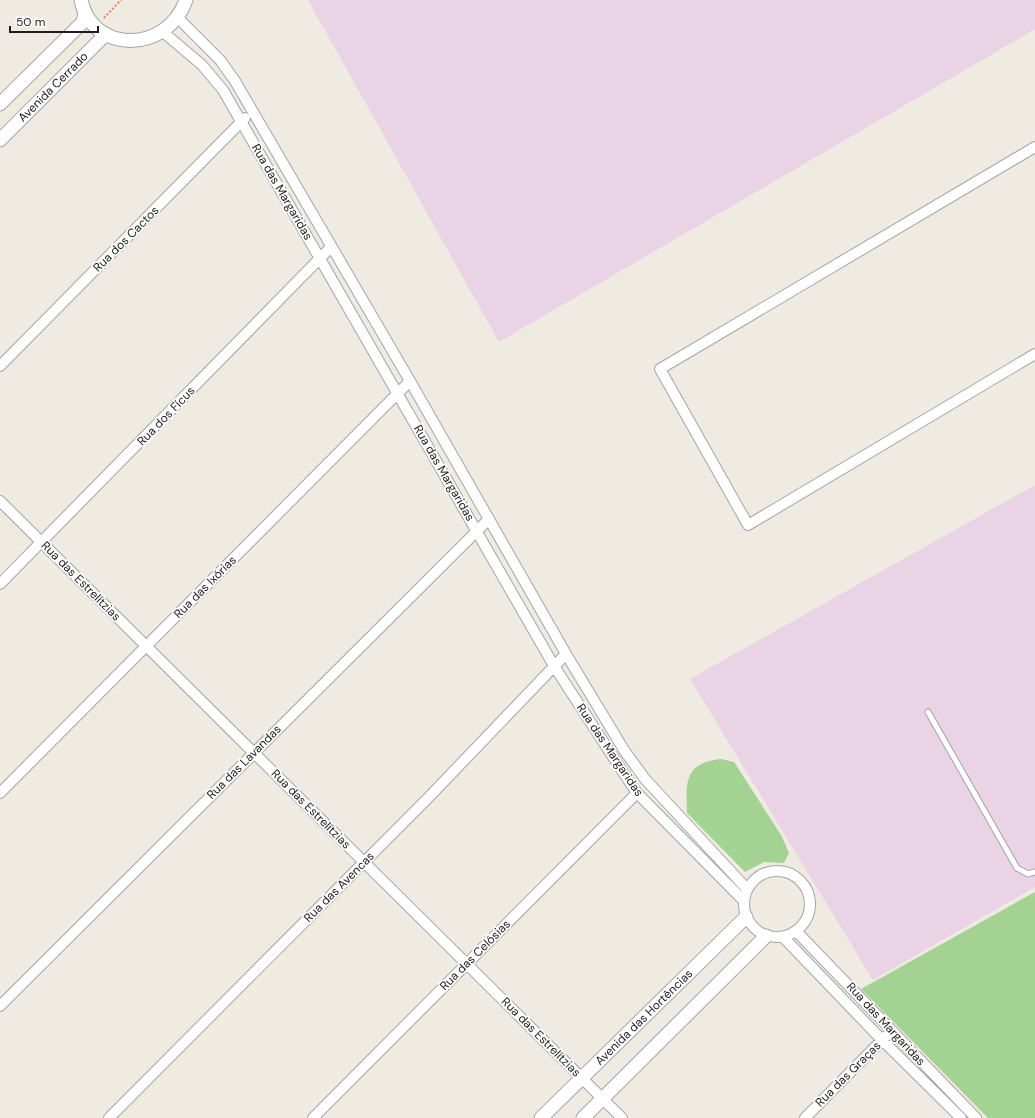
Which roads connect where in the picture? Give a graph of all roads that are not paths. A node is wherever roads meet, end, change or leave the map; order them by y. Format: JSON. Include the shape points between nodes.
{"nodes":[{"id":1,"x":81,"y":0,"type":"edge"},
{"id":2,"x":186,"y":0,"type":"edge"},
{"id":3,"x":85,"y":12,"type":"junction"},
{"id":4,"x":178,"y":18,"type":"junction"},
{"id":5,"x":163,"y":32,"type":"junction"},
{"id":6,"x":106,"y":34,"type":"junction"},
{"id":7,"x":0,"y":104,"type":"edge"},
{"id":8,"x":252,"y":111,"type":"junction"},
{"id":9,"x":242,"y":122,"type":"junction"},
{"id":10,"x":0,"y":140,"type":"edge"},
{"id":11,"x":1035,"y":147,"type":"edge"},
{"id":12,"x":331,"y":247,"type":"junction"},
{"id":13,"x":320,"y":258,"type":"junction"},
{"id":14,"x":1035,"y":354,"type":"edge"},
{"id":15,"x":0,"y":366,"type":"edge"},
{"id":16,"x":410,"y":381,"type":"junction"},
{"id":17,"x":398,"y":393,"type":"junction"},
{"id":18,"x":0,"y":501,"type":"edge"},
{"id":19,"x":489,"y":519,"type":"junction"},
{"id":20,"x":477,"y":530,"type":"junction"},
{"id":21,"x":42,"y":542,"type":"junction"},
{"id":22,"x":0,"y":584,"type":"edge"},
{"id":23,"x":146,"y":646,"type":"junction"},
{"id":24,"x":566,"y":654,"type":"junction"},
{"id":25,"x":554,"y":666,"type":"junction"},
{"id":26,"x":928,"y":712,"type":"dead end"},
{"id":27,"x":254,"y":752,"type":"junction"},
{"id":28,"x":637,"y":793,"type":"junction"},
{"id":29,"x":0,"y":794,"type":"edge"},
{"id":30,"x":364,"y":862,"type":"junction"},
{"id":31,"x":1035,"y":872,"type":"edge"},
{"id":32,"x":747,"y":888,"type":"junction"},
{"id":33,"x":743,"y":900,"type":"junction"},
{"id":34,"x":746,"y":917,"type":"junction"},
{"id":35,"x":796,"y":931,"type":"junction"},
{"id":36,"x":766,"y":936,"type":"junction"},
{"id":37,"x":783,"y":937,"type":"junction"},
{"id":38,"x":467,"y":964,"type":"junction"},
{"id":39,"x":0,"y":1006,"type":"edge"},
{"id":40,"x":892,"y":1030,"type":"junction"},
{"id":41,"x":882,"y":1040,"type":"junction"},
{"id":42,"x":582,"y":1078,"type":"junction"},
{"id":43,"x":602,"y":1099,"type":"junction"},
{"id":44,"x":109,"y":1118,"type":"edge"},
{"id":45,"x":313,"y":1118,"type":"edge"},
{"id":46,"x":541,"y":1118,"type":"edge"},
{"id":47,"x":583,"y":1118,"type":"edge"},
{"id":48,"x":622,"y":1118,"type":"edge"},
{"id":49,"x":804,"y":1118,"type":"edge"},
{"id":50,"x":961,"y":1118,"type":"edge"},
{"id":51,"x":976,"y":1118,"type":"edge"}],
"edges":[{"from":1,"to":3,"type":"street"},
{"from":2,"to":4,"type":"street"},
{"from":3,"to":6,"type":"street"},
{"from":3,"to":7,"type":"street","name":"Avenida Cerrado","via":[[83,22]]},
{"from":4,"to":5,"type":"street"},
{"from":4,"to":8,"type":"street","name":"Rua das Margaridas","via":[[220,60]]},
{"from":5,"to":6,"type":"street","via":[[135,41]]},
{"from":5,"to":9,"type":"street","name":"Rua das Margaridas","via":[[202,65],[223,90]]},
{"from":6,"to":10,"type":"street","name":"Avenida Cerrado"},
{"from":8,"to":9,"type":"street","name":"Rua dos Cactos"},
{"from":8,"to":12,"type":"street","name":"Rua das Margaridas"},
{"from":9,"to":13,"type":"street","name":"Rua das Margaridas"},
{"from":9,"to":15,"type":"street","name":"Rua dos Cactos"},
{"from":11,"to":14,"type":"street","via":[[660,369],[748,525]]},
{"from":12,"to":13,"type":"street","name":"Rua dos Fícus"},
{"from":12,"to":16,"type":"street","name":"Rua das Margaridas"},
{"from":13,"to":17,"type":"street","name":"Rua das Margaridas"},
{"from":13,"to":21,"type":"street","name":"Rua dos Fícus"},
{"from":16,"to":17,"type":"street","name":"Rua das Ixórias"},
{"from":16,"to":19,"type":"street","name":"Rua das Margaridas"},
{"from":17,"to":20,"type":"street","name":"Rua das Margaridas"},
{"from":17,"to":23,"type":"street","name":"Rua das Ixórias"},
{"from":18,"to":21,"type":"street","name":"Rua das Estrelítzias"},
{"from":19,"to":20,"type":"street","name":"Rua das Lavandas"},
{"from":19,"to":24,"type":"street","name":"Rua das Margaridas"},
{"from":20,"to":25,"type":"street","name":"Rua das Margaridas"},
{"from":20,"to":27,"type":"street","name":"Rua das Lavandas"},
{"from":21,"to":22,"type":"street","name":"Rua dos Fícus"},
{"from":21,"to":23,"type":"street","name":"Rua das Estrelítzias"},
{"from":23,"to":27,"type":"street","name":"Rua das Estrelítzias"},
{"from":23,"to":29,"type":"street","name":"Rua das Ixórias"},
{"from":24,"to":25,"type":"street","name":"Rua das Avencas"},
{"from":24,"to":32,"type":"street","name":"Rua das Margaridas","via":[[624,750],[645,779]]},
{"from":25,"to":28,"type":"street","name":"Rua das Margaridas"},
{"from":25,"to":30,"type":"street","name":"Rua das Avencas"},
{"from":26,"to":31,"type":"lane","via":[[1017,868],[1028,874]]},
{"from":27,"to":30,"type":"street","name":"Rua das Estrelítzias"},
{"from":27,"to":39,"type":"street","name":"Rua das Lavandas"},
{"from":28,"to":33,"type":"street","name":"Rua das Margaridas"},
{"from":28,"to":38,"type":"street","name":"Rua das Celósias"},
{"from":30,"to":38,"type":"street","name":"Rua das Estrelítzias"},
{"from":30,"to":44,"type":"street","name":"Rua das Avencas"},
{"from":32,"to":33,"type":"street"},
{"from":32,"to":35,"type":"street","via":[[761,874],[770,871],[781,871],[799,879],[805,886],[810,906],[804,924]]},
{"from":33,"to":34,"type":"street"},
{"from":34,"to":36,"type":"street","via":[[758,932]]},
{"from":34,"to":42,"type":"street","name":"Avenida das Hortências"},
{"from":35,"to":37,"type":"street"},
{"from":35,"to":40,"type":"street","name":"Rua das Margaridas"},
{"from":36,"to":37,"type":"street"},
{"from":36,"to":43,"type":"street"},
{"from":37,"to":41,"type":"street","name":"Rua das Margaridas"},
{"from":38,"to":42,"type":"street","name":"Rua das Estrelítzias"},
{"from":38,"to":45,"type":"street","name":"Rua das Celósias"},
{"from":40,"to":41,"type":"street","name":"Rua das Graças"},
{"from":40,"to":51,"type":"street","name":"Rua das Margaridas"},
{"from":41,"to":49,"type":"street","name":"Rua das Graças"},
{"from":41,"to":50,"type":"street","name":"Rua das Margaridas"},
{"from":42,"to":43,"type":"street","name":"Rua das Estrelítzias"},
{"from":42,"to":46,"type":"street","name":"Avenida das Hortências"},
{"from":43,"to":47,"type":"street"},
{"from":43,"to":48,"type":"street","name":"Rua das Estrelítzias"}]}
